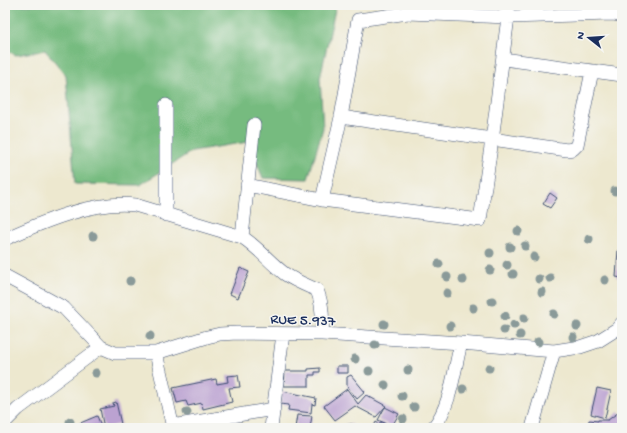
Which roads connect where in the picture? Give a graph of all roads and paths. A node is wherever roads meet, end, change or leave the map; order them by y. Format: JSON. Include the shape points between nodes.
{"nodes":[{"id":1,"x":408,"y":9,"type":"edge"},
{"id":2,"x":508,"y":11,"type":"edge"},
{"id":3,"x":615,"y":11,"type":"edge"},
{"id":4,"x":503,"y":59,"type":"junction"},
{"id":5,"x":592,"y":71,"type":"junction"},
{"id":6,"x":622,"y":75,"type":"edge"},
{"id":7,"x":166,"y":105,"type":"dead end"},
{"id":8,"x":341,"y":118,"type":"junction"},
{"id":9,"x":254,"y":125,"type":"dead end"},
{"id":10,"x":492,"y":140,"type":"junction"},
{"id":11,"x":247,"y":185,"type":"junction"},
{"id":12,"x":322,"y":200,"type":"junction"},
{"id":13,"x":166,"y":215,"type":"junction"},
{"id":14,"x":242,"y":237,"type":"junction"},
{"id":15,"x":5,"y":239,"type":"edge"},
{"id":16,"x":5,"y":276,"type":"edge"},
{"id":17,"x":620,"y":329,"type":"edge"},
{"id":18,"x":283,"y":334,"type":"junction"},
{"id":19,"x":322,"y":334,"type":"junction"},
{"id":20,"x":461,"y":342,"type":"junction"},
{"id":21,"x":101,"y":347,"type":"junction"},
{"id":22,"x":554,"y":351,"type":"junction"},
{"id":23,"x":156,"y":352,"type":"junction"},
{"id":24,"x":274,"y":409,"type":"junction"},
{"id":25,"x":5,"y":422,"type":"edge"},
{"id":26,"x":173,"y":428,"type":"edge"},
{"id":27,"x":271,"y":428,"type":"edge"},
{"id":28,"x":433,"y":428,"type":"edge"},
{"id":29,"x":532,"y":428,"type":"edge"}],
"edges":[{"from":1,"to":2,"type":"street"},
{"from":1,"to":8,"type":"street","via":[[358,20]]},
{"from":2,"to":3,"type":"street"},
{"from":2,"to":4,"type":"street"},
{"from":4,"to":5,"type":"street"},
{"from":4,"to":10,"type":"street"},
{"from":5,"to":6,"type":"street"},
{"from":5,"to":10,"type":"street","via":[[577,145],[572,149]]},
{"from":7,"to":13,"type":"street"},
{"from":8,"to":10,"type":"street"},
{"from":8,"to":12,"type":"street"},
{"from":9,"to":11,"type":"street"},
{"from":10,"to":12,"type":"street","via":[[480,220]]},
{"from":11,"to":12,"type":"street"},
{"from":11,"to":14,"type":"street"},
{"from":13,"to":14,"type":"street"},
{"from":13,"to":15,"type":"street","via":[[135,205],[116,204],[50,220]]},
{"from":14,"to":19,"type":"street","via":[[285,274],[317,290],[323,312]]},
{"from":16,"to":21,"type":"street","name":"RUE 5.937","via":[[64,308]]},
{"from":17,"to":22,"type":"street","name":"RUE 5.937","via":[[598,341]]},
{"from":18,"to":19,"type":"street","name":"RUE 5.937"},
{"from":18,"to":23,"type":"street","name":"RUE 5.937","via":[[220,334]]},
{"from":18,"to":24,"type":"street"},
{"from":19,"to":20,"type":"street","name":"RUE 5.937"},
{"from":20,"to":22,"type":"street","name":"RUE 5.937"},
{"from":20,"to":28,"type":"street","via":[[445,408]]},
{"from":21,"to":23,"type":"street","name":"RUE 5.937","via":[[115,353]]},
{"from":21,"to":25,"type":"street","via":[[18,409]]},
{"from":22,"to":29,"type":"street"},
{"from":23,"to":26,"type":"street"},
{"from":24,"to":26,"type":"street","via":[[178,425]]},
{"from":24,"to":27,"type":"street"}]}
